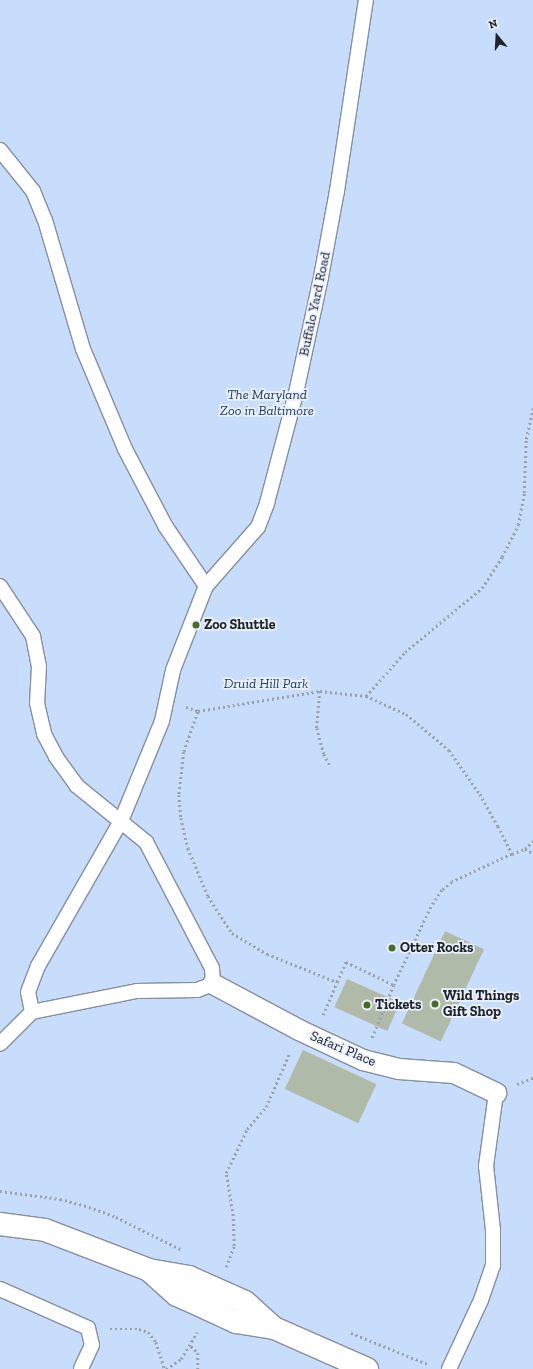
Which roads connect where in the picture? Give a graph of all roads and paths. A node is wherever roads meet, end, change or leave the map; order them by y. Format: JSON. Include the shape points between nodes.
{"nodes":[{"id":1,"x":366,"y":0,"type":"edge"},
{"id":2,"x":0,"y":150,"type":"edge"},
{"id":3,"x":533,"y":408,"type":"edge"},
{"id":4,"x":0,"y":586,"type":"edge"},
{"id":5,"x":206,"y":586,"type":"junction"},
{"id":6,"x":320,"y":692,"type":"junction"},
{"id":7,"x":366,"y":696,"type":"junction"},
{"id":8,"x":167,"y":699,"type":"junction"},
{"id":9,"x":198,"y":711,"type":"junction"},
{"id":10,"x":331,"y":767,"type":"dead end"},
{"id":11,"x":121,"y":821,"type":"junction"},
{"id":12,"x":533,"y":841,"type":"edge"},
{"id":13,"x":525,"y":849,"type":"junction"},
{"id":14,"x":533,"y":853,"type":"edge"},
{"id":15,"x":512,"y":854,"type":"junction"},
{"id":16,"x":337,"y":982,"type":"junction"},
{"id":17,"x":212,"y":984,"type":"junction"},
{"id":18,"x":394,"y":985,"type":"junction"},
{"id":19,"x":32,"y":1012,"type":"junction"},
{"id":20,"x":306,"y":1033,"type":"junction"},
{"id":21,"x":0,"y":1044,"type":"edge"},
{"id":22,"x":363,"y":1060,"type":"junction"},
{"id":23,"x":496,"y":1093,"type":"joint"},
{"id":24,"x":0,"y":1224,"type":"edge"},
{"id":25,"x":224,"y":1273,"type":"dead end"},
{"id":26,"x":0,"y":1289,"type":"edge"},
{"id":27,"x":90,"y":1333,"type":"junction"},
{"id":28,"x":195,"y":1336,"type":"dead end"},
{"id":29,"x":191,"y":1346,"type":"junction"},
{"id":30,"x":81,"y":1369,"type":"edge"},
{"id":31,"x":166,"y":1369,"type":"edge"},
{"id":32,"x":198,"y":1369,"type":"edge"},
{"id":33,"x":367,"y":1369,"type":"edge"},
{"id":34,"x":449,"y":1369,"type":"edge"}],
"edges":[{"from":1,"to":5,"type":"lane","name":"Buffalo Yard Road","via":[[338,191],[296,394],[269,495],[258,527]]},
{"from":2,"to":5,"type":"lane","via":[[33,191],[45,220],[83,349],[125,449],[166,527]]},
{"from":3,"to":7,"type":"path","via":[[526,439],[524,493],[518,525],[502,557],[482,588],[405,652]]},
{"from":4,"to":11,"type":"lane","via":[[33,636],[39,666],[37,703],[44,734],[56,757],[77,786]]},
{"from":5,"to":8,"type":"lane","name":"Buffalo Yard Road","via":[[173,670]]},
{"from":6,"to":7,"type":"path"},
{"from":6,"to":9,"type":"path"},
{"from":6,"to":10,"type":"path","via":[[317,728],[324,754]]},
{"from":7,"to":15,"type":"path","via":[[406,714],[449,750],[480,794]]},
{"from":8,"to":9,"type":"path"},
{"from":8,"to":11,"type":"lane","name":"Buffalo Yard Road","via":[[162,721]]},
{"from":9,"to":16,"type":"path","via":[[184,752],[179,795],[188,848],[208,896],[232,933],[267,954]]},
{"from":11,"to":17,"type":"lane","via":[[146,842],[212,968]]},
{"from":11,"to":19,"type":"lane","name":"Buffalo Yard Road","via":[[38,966],[28,992]]},
{"from":12,"to":13,"type":"path"},
{"from":13,"to":14,"type":"path"},
{"from":13,"to":15,"type":"path"},
{"from":15,"to":18,"type":"path","via":[[452,882],[442,890],[431,907]]},
{"from":16,"to":18,"type":"path","via":[[346,962]]},
{"from":16,"to":20,"type":"path"},
{"from":17,"to":19,"type":"lane","via":[[197,990],[137,991]]},
{"from":17,"to":20,"type":"street","name":"Safari Place"},
{"from":18,"to":22,"type":"path"},
{"from":19,"to":21,"type":"lane"},
{"from":20,"to":22,"type":"street","name":"Safari Place"},
{"from":20,"to":25,"type":"path","via":[[266,1107],[247,1129],[226,1173],[233,1216],[234,1246]]},
{"from":22,"to":23,"type":"street","name":"Safari Place","via":[[399,1069],[454,1073]]},
{"from":23,"to":34,"type":"lane","name":"Safari Place","via":[[486,1166],[493,1230],[493,1265],[481,1300]]},
{"from":24,"to":33,"type":"street","via":[[45,1230],[76,1240],[149,1270],[178,1295],[236,1322],[274,1328]]},
{"from":26,"to":27,"type":"lane","via":[[82,1324]]},
{"from":27,"to":30,"type":"lane","via":[[92,1345]]},
{"from":27,"to":31,"type":"path","via":[[119,1327],[148,1332],[156,1342]]},
{"from":28,"to":29,"type":"path"},
{"from":29,"to":31,"type":"path","via":[[181,1359]]},
{"from":29,"to":32,"type":"path","via":[[198,1354]]}]}
